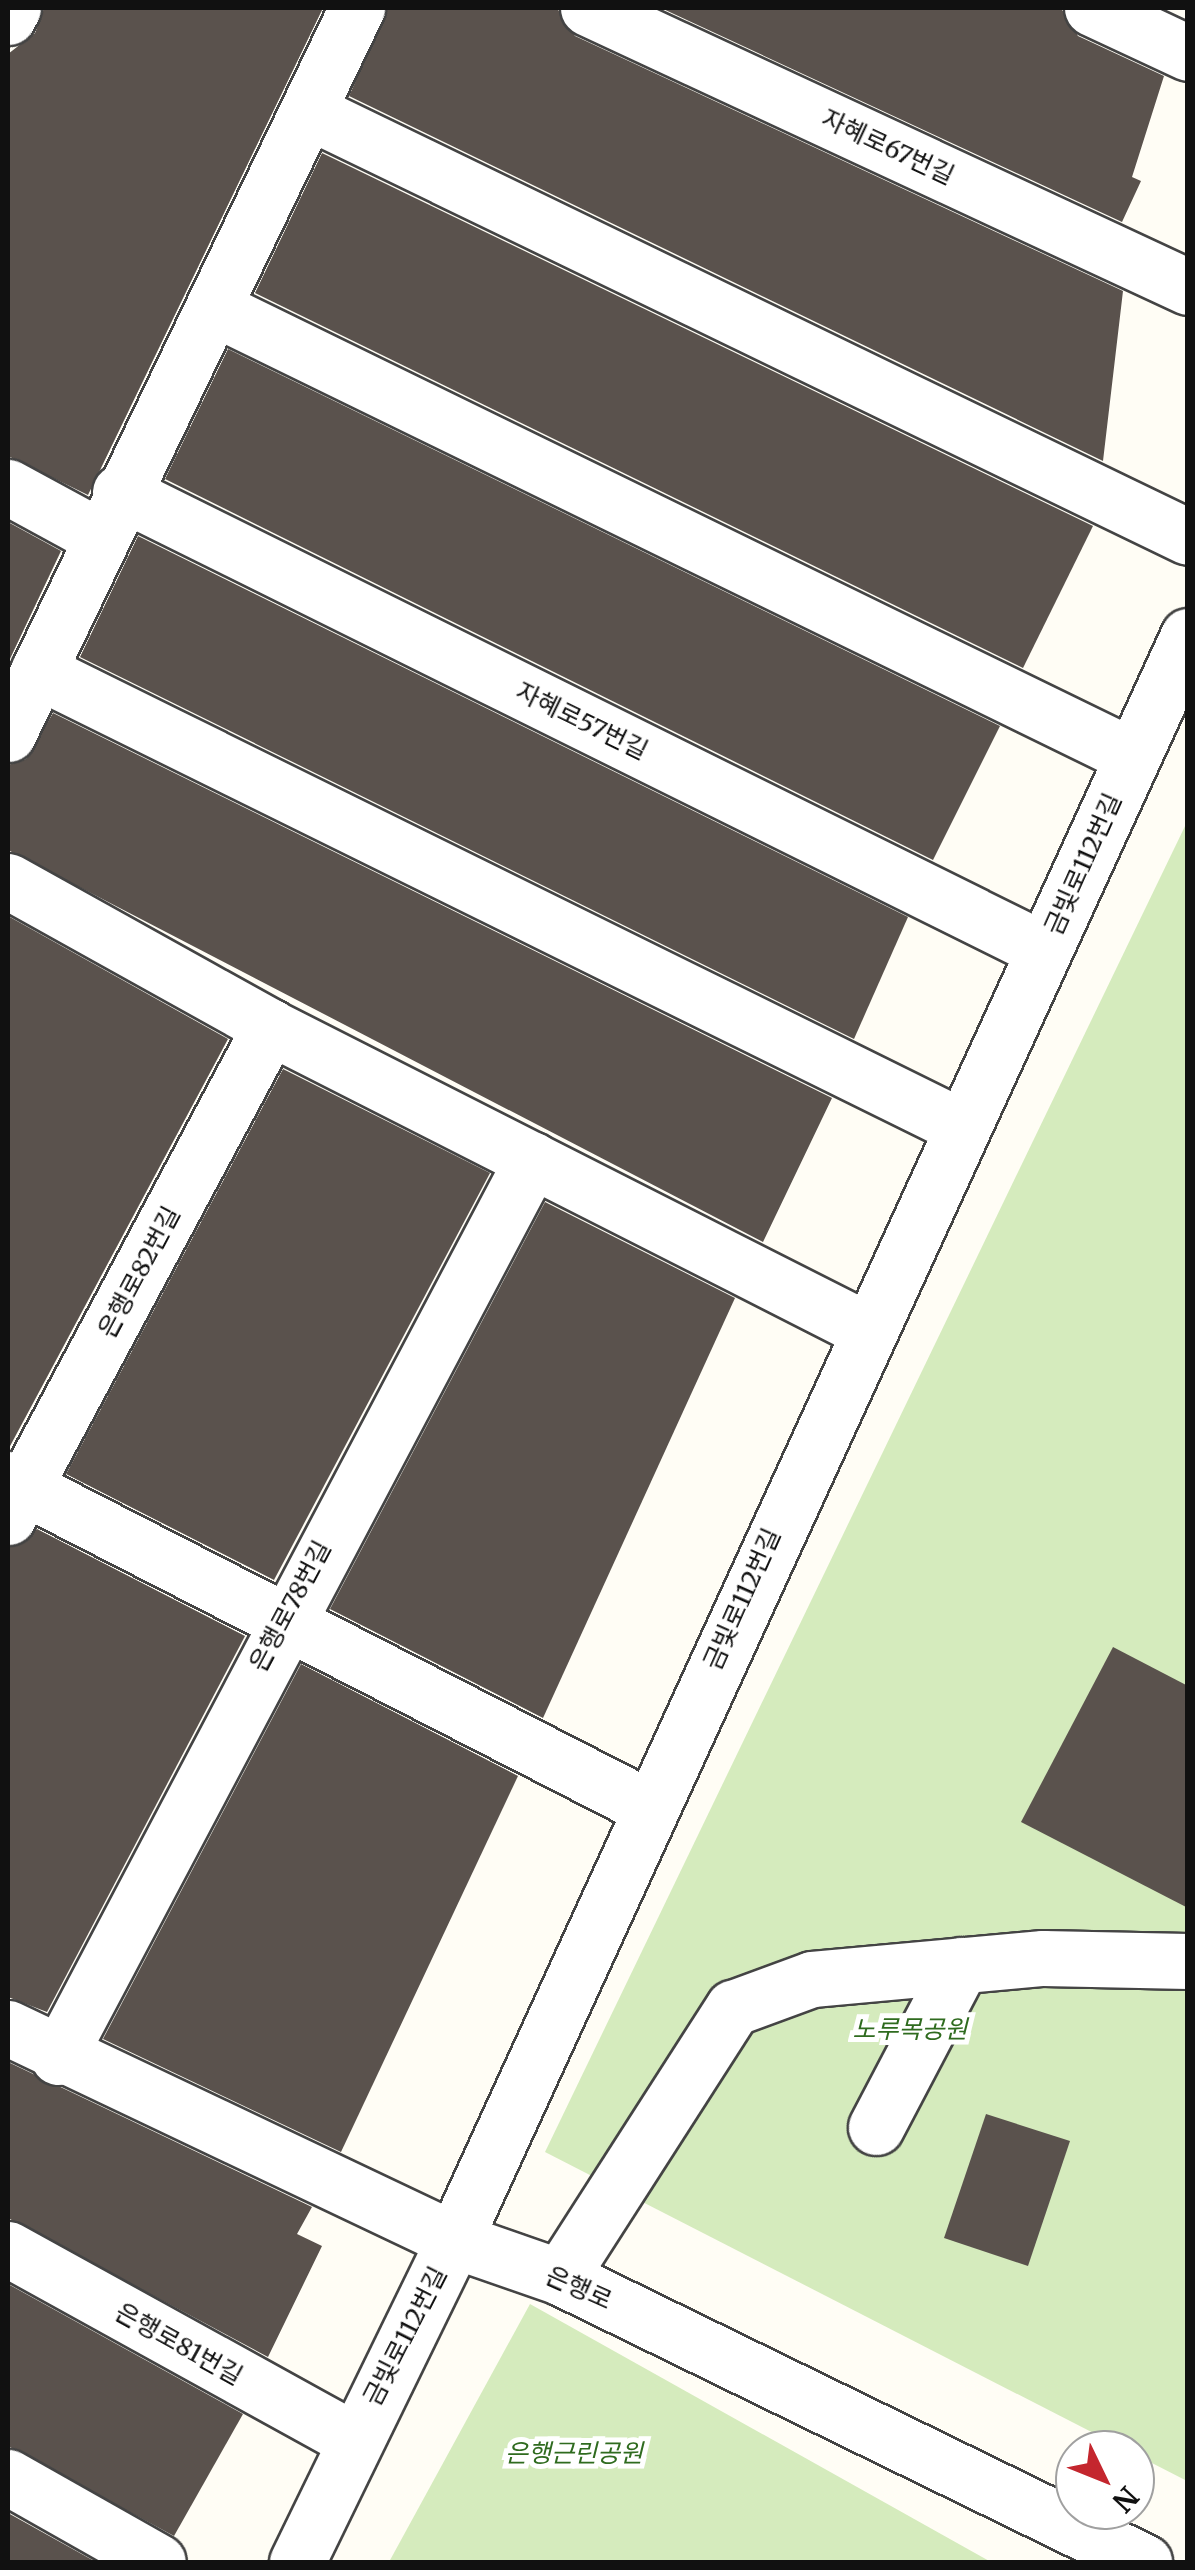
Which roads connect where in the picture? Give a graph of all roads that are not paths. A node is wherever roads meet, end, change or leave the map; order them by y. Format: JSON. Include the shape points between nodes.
{"nodes":[{"id":1,"x":13,"y":8,"type":"edge"},
{"id":2,"x":357,"y":8,"type":"edge"},
{"id":3,"x":588,"y":8,"type":"edge"},
{"id":4,"x":1092,"y":8,"type":"edge"},
{"id":5,"x":8,"y":17,"type":"edge"},
{"id":6,"x":1188,"y":52,"type":"edge"},
{"id":7,"x":310,"y":112,"type":"junction"},
{"id":8,"x":1188,"y":287,"type":"edge"},
{"id":9,"x":214,"y":308,"type":"junction"},
{"id":10,"x":8,"y":487,"type":"edge"},
{"id":11,"x":110,"y":514,"type":"junction"},
{"id":12,"x":1188,"y":537,"type":"edge"},
{"id":13,"x":1188,"y":636,"type":"edge"},
{"id":14,"x":38,"y":670,"type":"junction"},
{"id":15,"x":8,"y":734,"type":"edge"},
{"id":16,"x":1132,"y":756,"type":"junction"},
{"id":17,"x":8,"y":881,"type":"edge"},
{"id":18,"x":1044,"y":950,"type":"junction"},
{"id":19,"x":270,"y":1027,"type":"junction"},
{"id":20,"x":962,"y":1127,"type":"junction"},
{"id":21,"x":532,"y":1160,"type":"junction"},
{"id":22,"x":865,"y":1329,"type":"junction"},
{"id":23,"x":13,"y":1494,"type":"edge"},
{"id":24,"x":283,"y":1618,"type":"junction"},
{"id":25,"x":648,"y":1807,"type":"junction"},
{"id":26,"x":1188,"y":1961,"type":"edge"},
{"id":27,"x":961,"y":1965,"type":"junction"},
{"id":28,"x":8,"y":2028,"type":"edge"},
{"id":29,"x":58,"y":2057,"type":"junction"},
{"id":30,"x":876,"y":2127,"type":"dead end"},
{"id":31,"x":454,"y":2240,"type":"junction"},
{"id":32,"x":8,"y":2249,"type":"edge"},
{"id":33,"x":560,"y":2277,"type":"junction"},
{"id":34,"x":352,"y":2439,"type":"junction"},
{"id":35,"x":8,"y":2477,"type":"edge"},
{"id":36,"x":158,"y":2562,"type":"edge"},
{"id":37,"x":297,"y":2562,"type":"edge"},
{"id":38,"x":1144,"y":2562,"type":"edge"}],
"edges":[{"from":1,"to":5,"type":"street"},
{"from":2,"to":7,"type":"street"},
{"from":3,"to":8,"type":"street","name":"자혜로67번길"},
{"from":4,"to":6,"type":"street"},
{"from":7,"to":9,"type":"street"},
{"from":7,"to":12,"type":"street"},
{"from":9,"to":11,"type":"street"},
{"from":9,"to":16,"type":"street"},
{"from":10,"to":11,"type":"street","name":"자혜로57번길"},
{"from":11,"to":14,"type":"street"},
{"from":11,"to":18,"type":"street","name":"자혜로57번길"},
{"from":13,"to":16,"type":"street","name":"금빛로112번길"},
{"from":14,"to":15,"type":"street"},
{"from":14,"to":20,"type":"street"},
{"from":16,"to":18,"type":"street","name":"금빛로112번길"},
{"from":17,"to":19,"type":"street"},
{"from":18,"to":20,"type":"street","name":"금빛로112번길"},
{"from":19,"to":21,"type":"street"},
{"from":19,"to":23,"type":"street","name":"은행로82번길"},
{"from":20,"to":22,"type":"street","name":"금빛로112번길"},
{"from":21,"to":22,"type":"street"},
{"from":21,"to":24,"type":"street","name":"은행로78번길"},
{"from":22,"to":25,"type":"street","name":"금빛로112번길"},
{"from":23,"to":24,"type":"street"},
{"from":24,"to":25,"type":"street"},
{"from":24,"to":29,"type":"street","name":"은행로78번길"},
{"from":25,"to":31,"type":"street","name":"금빛로112번길"},
{"from":26,"to":27,"type":"street"},
{"from":27,"to":30,"type":"street"},
{"from":27,"to":33,"type":"street","via":[[812,1979],[732,2008]]},
{"from":28,"to":29,"type":"street","name":"은행로"},
{"from":29,"to":31,"type":"street","name":"은행로"},
{"from":31,"to":33,"type":"street","name":"은행로"},
{"from":31,"to":34,"type":"street","name":"금빛로112번길"},
{"from":32,"to":34,"type":"street","name":"은행로81번길"},
{"from":33,"to":38,"type":"street","name":"은행로"},
{"from":34,"to":37,"type":"street","name":"금빛로112번길"},
{"from":35,"to":36,"type":"street"}]}
